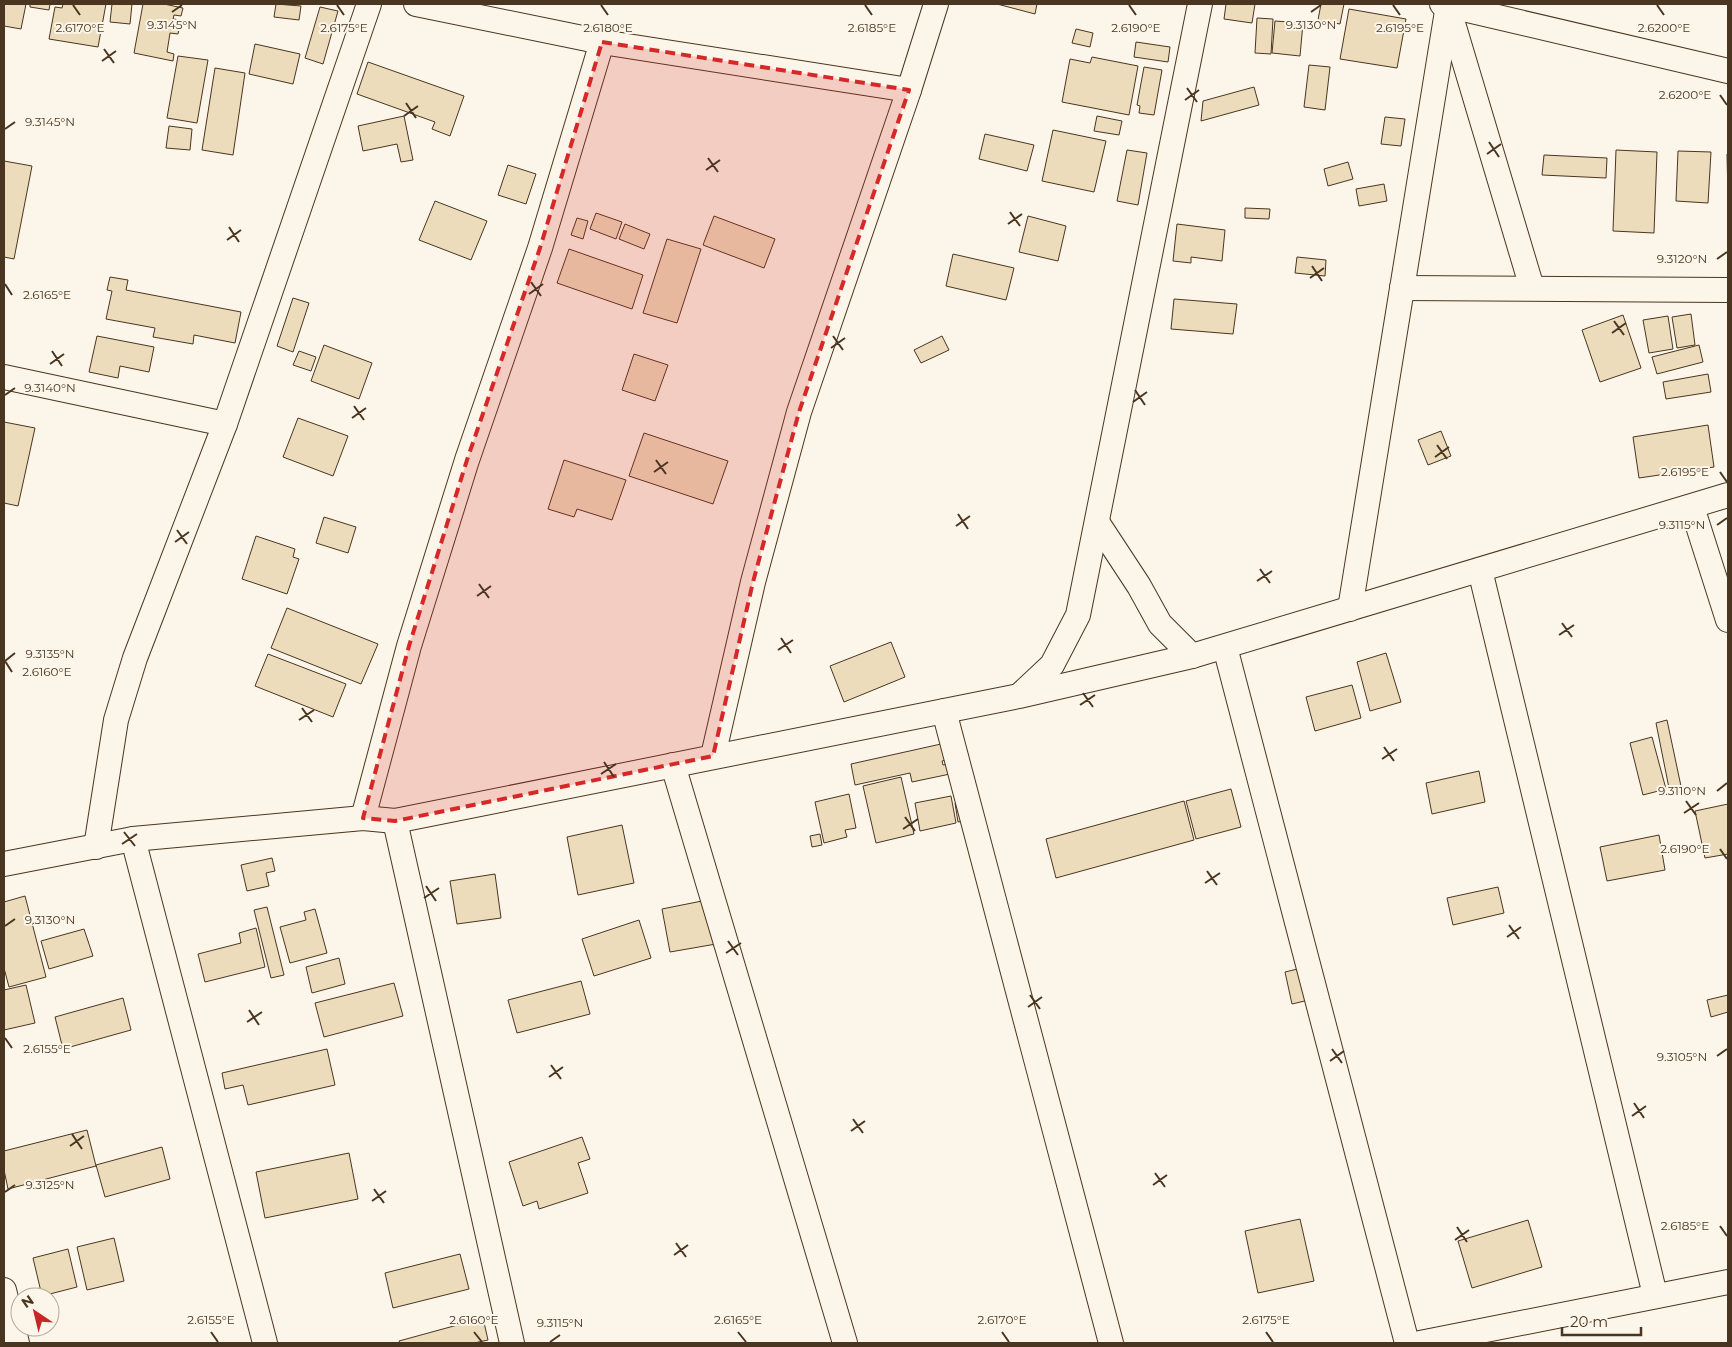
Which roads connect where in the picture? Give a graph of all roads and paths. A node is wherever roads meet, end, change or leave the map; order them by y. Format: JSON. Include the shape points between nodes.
{"nodes":[{"id":1,"x":369,"y":4,"type":"edge"},
{"id":2,"x":416,"y":4,"type":"edge"},
{"id":3,"x":936,"y":4,"type":"edge"},
{"id":4,"x":1200,"y":4,"type":"edge"},
{"id":5,"x":1445,"y":4,"type":"edge"},
{"id":6,"x":602,"y":42,"type":"junction"},
{"id":7,"x":1728,"y":71,"type":"edge"},
{"id":8,"x":909,"y":90,"type":"junction"},
{"id":9,"x":1402,"y":288,"type":"junction"},
{"id":10,"x":1532,"y":288,"type":"junction"},
{"id":11,"x":1728,"y":290,"type":"edge"},
{"id":12,"x":4,"y":377,"type":"edge"},
{"id":13,"x":225,"y":424,"type":"junction"},
{"id":14,"x":1728,"y":495,"type":"edge"},
{"id":15,"x":1692,"y":507,"type":"junction"},
{"id":16,"x":1097,"y":522,"type":"junction"},
{"id":17,"x":1480,"y":570,"type":"junction"},
{"id":18,"x":1350,"y":609,"type":"junction"},
{"id":19,"x":1728,"y":620,"type":"edge"},
{"id":20,"x":1225,"y":647,"type":"junction"},
{"id":21,"x":1192,"y":656,"type":"junction"},
{"id":22,"x":1019,"y":696,"type":"junction"},
{"id":23,"x":944,"y":711,"type":"junction"},
{"id":24,"x":714,"y":756,"type":"junction"},
{"id":25,"x":674,"y":765,"type":"junction"},
{"id":26,"x":363,"y":818,"type":"junction"},
{"id":27,"x":395,"y":821,"type":"junction"},
{"id":28,"x":133,"y":839,"type":"junction"},
{"id":29,"x":96,"y":846,"type":"junction"},
{"id":30,"x":4,"y":864,"type":"edge"},
{"id":31,"x":1728,"y":1282,"type":"edge"},
{"id":32,"x":4,"y":1290,"type":"edge"},
{"id":33,"x":1655,"y":1295,"type":"junction"},
{"id":34,"x":16,"y":1343,"type":"edge"},
{"id":35,"x":265,"y":1343,"type":"edge"},
{"id":36,"x":512,"y":1343,"type":"edge"},
{"id":37,"x":845,"y":1343,"type":"edge"},
{"id":38,"x":1111,"y":1343,"type":"edge"},
{"id":39,"x":1407,"y":1343,"type":"edge"},
{"id":40,"x":1420,"y":1343,"type":"edge"}],
"edges":[{"from":1,"to":13,"type":"street"},
{"from":2,"to":6,"type":"street"},
{"from":3,"to":8,"type":"street"},
{"from":4,"to":16,"type":"street"},
{"from":5,"to":7,"type":"street"},
{"from":5,"to":9,"type":"street"},
{"from":5,"to":10,"type":"street"},
{"from":6,"to":8,"type":"street"},
{"from":6,"to":26,"type":"street","via":[[540,248],[467,460],[415,628]]},
{"from":8,"to":24,"type":"street","via":[[799,412],[753,582]]},
{"from":9,"to":10,"type":"street"},
{"from":9,"to":18,"type":"street"},
{"from":10,"to":11,"type":"street"},
{"from":12,"to":13,"type":"street"},
{"from":13,"to":29,"type":"street","via":[[121,702]]},
{"from":14,"to":15,"type":"street"},
{"from":15,"to":17,"type":"street"},
{"from":15,"to":19,"type":"street"},
{"from":16,"to":21,"type":"street","via":[[1160,624]]},
{"from":16,"to":22,"type":"street","via":[[1078,615],[1052,665]]},
{"from":17,"to":18,"type":"street"},
{"from":17,"to":33,"type":"street"},
{"from":18,"to":20,"type":"street"},
{"from":20,"to":21,"type":"street"},
{"from":20,"to":39,"type":"street"},
{"from":21,"to":22,"type":"street"},
{"from":22,"to":23,"type":"street"},
{"from":23,"to":24,"type":"street"},
{"from":23,"to":38,"type":"street"},
{"from":24,"to":25,"type":"street"},
{"from":25,"to":27,"type":"street"},
{"from":25,"to":37,"type":"street"},
{"from":26,"to":27,"type":"street"},
{"from":26,"to":28,"type":"street"},
{"from":27,"to":36,"type":"street"},
{"from":28,"to":29,"type":"street"},
{"from":28,"to":35,"type":"street"},
{"from":29,"to":30,"type":"street"},
{"from":31,"to":33,"type":"street"},
{"from":32,"to":34,"type":"street"},
{"from":33,"to":40,"type":"street"}]}
